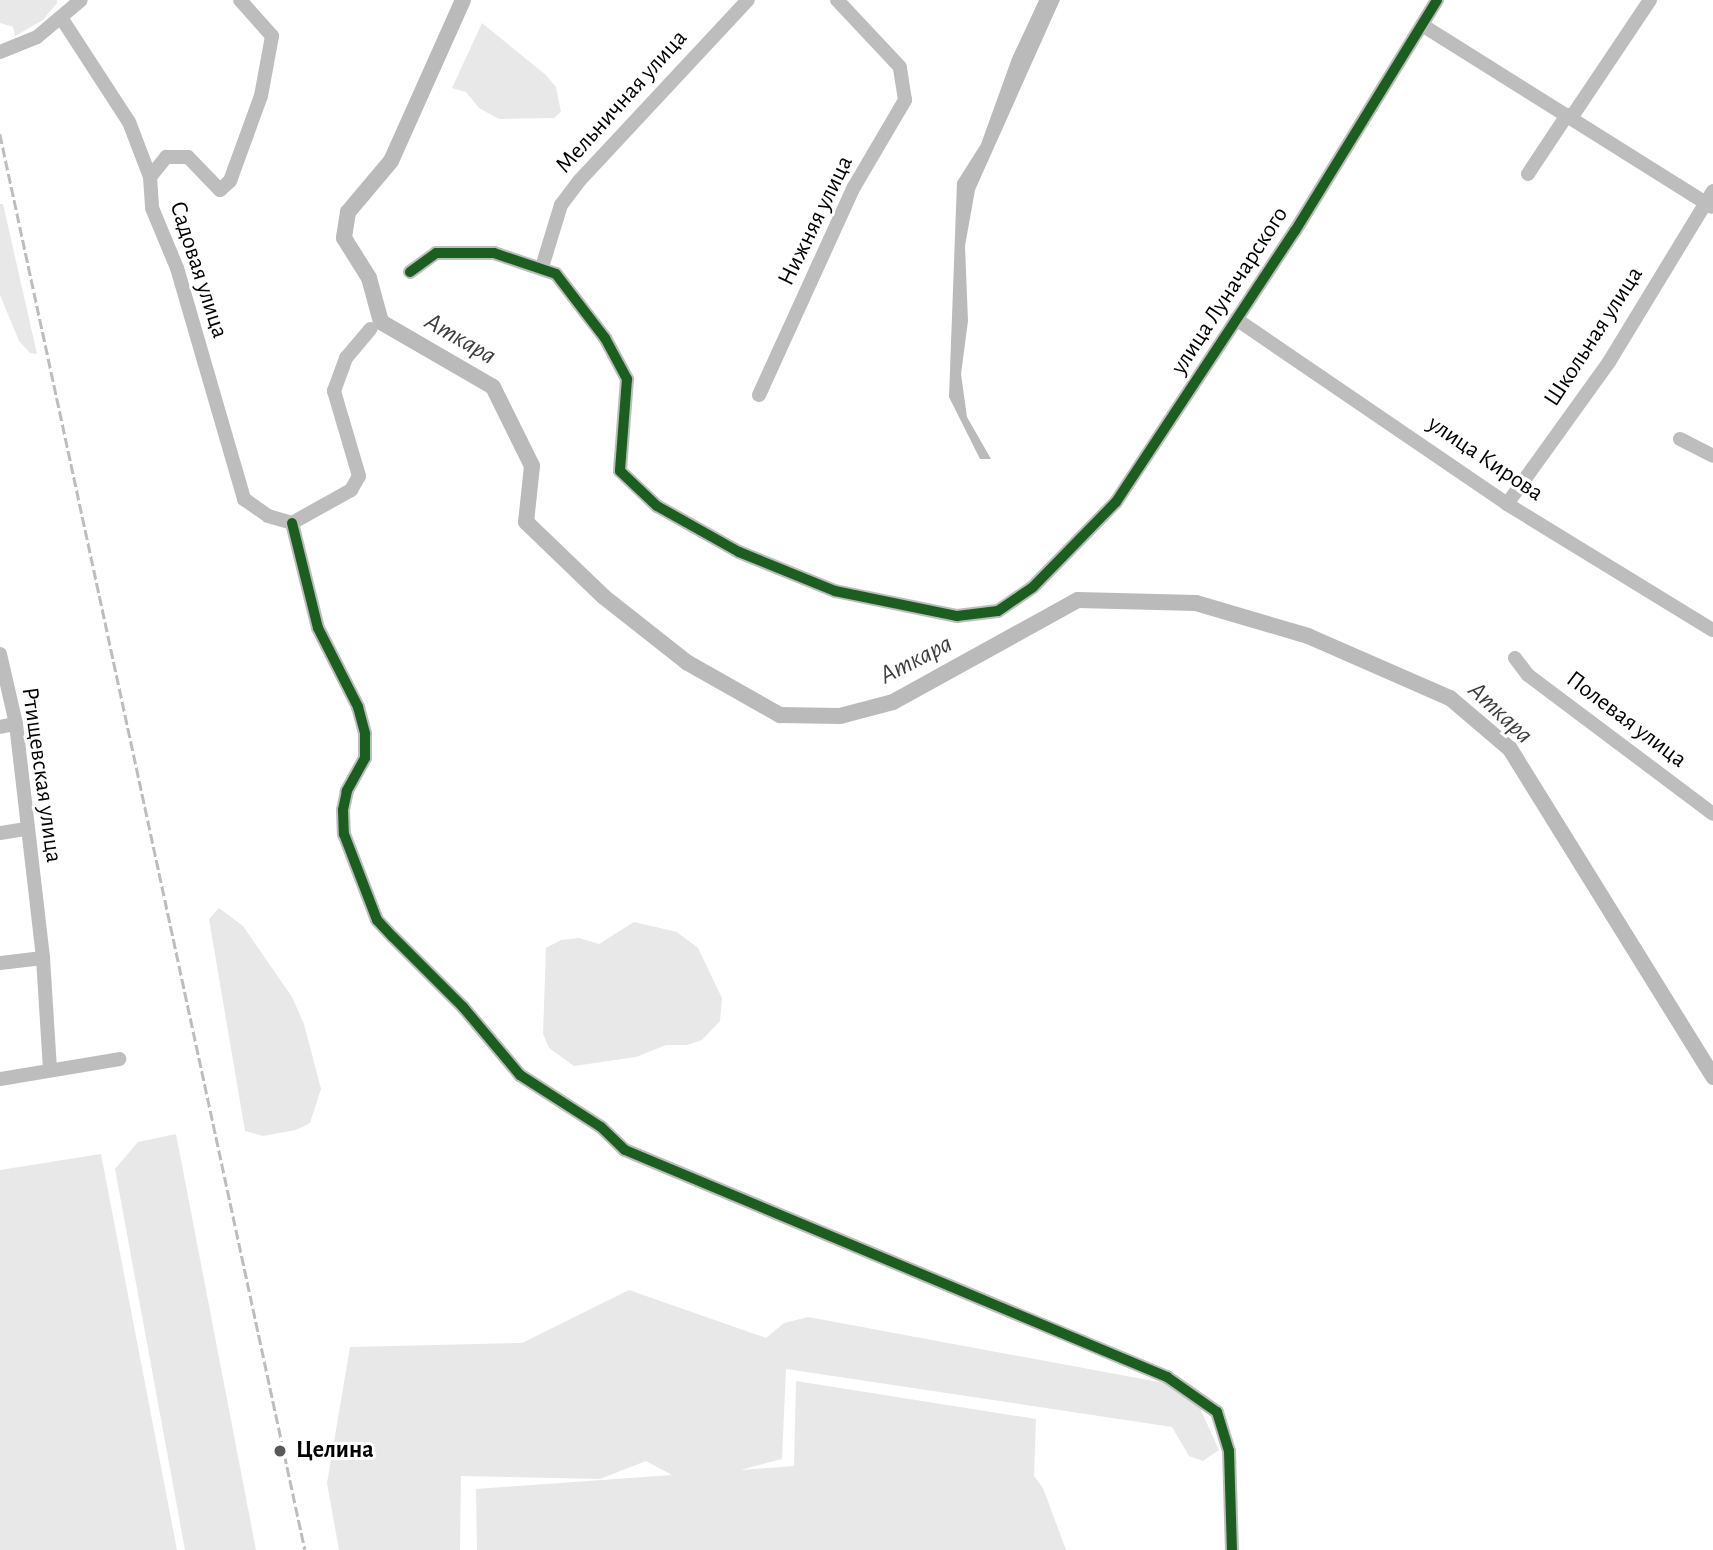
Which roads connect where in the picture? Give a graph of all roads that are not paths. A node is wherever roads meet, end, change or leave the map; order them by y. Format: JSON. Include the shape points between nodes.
{"nodes":[{"id":1,"x":65,"y":0,"type":"edge"},
{"id":2,"x":81,"y":0,"type":"edge"},
{"id":3,"x":240,"y":0,"type":"edge"},
{"id":4,"x":748,"y":0,"type":"edge"},
{"id":5,"x":837,"y":0,"type":"edge"},
{"id":6,"x":1437,"y":0,"type":"edge"},
{"id":7,"x":1650,"y":0,"type":"edge"},
{"id":8,"x":62,"y":19,"type":"junction"},
{"id":9,"x":1422,"y":25,"type":"junction"},
{"id":10,"x":6,"y":51,"type":"edge"},
{"id":11,"x":1569,"y":117,"type":"junction"},
{"id":12,"x":1528,"y":174,"type":"dead end"},
{"id":13,"x":150,"y":177,"type":"junction"},
{"id":14,"x":1711,"y":201,"type":"edge"},
{"id":15,"x":542,"y":267,"type":"junction"},
{"id":16,"x":410,"y":272,"type":"dead end"},
{"id":17,"x":1236,"y":319,"type":"junction"},
{"id":18,"x":370,"y":329,"type":"dead end"},
{"id":19,"x":759,"y":395,"type":"dead end"},
{"id":20,"x":1680,"y":439,"type":"dead end"},
{"id":21,"x":1713,"y":456,"type":"edge"},
{"id":22,"x":1507,"y":504,"type":"junction"},
{"id":23,"x":292,"y":523,"type":"junction"},
{"id":24,"x":1713,"y":630,"type":"edge"},
{"id":25,"x":0,"y":654,"type":"edge"},
{"id":26,"x":1516,"y":658,"type":"dead end"},
{"id":27,"x":16,"y":724,"type":"junction"},
{"id":28,"x":0,"y":727,"type":"edge"},
{"id":29,"x":1713,"y":814,"type":"edge"},
{"id":30,"x":25,"y":829,"type":"junction"},
{"id":31,"x":0,"y":833,"type":"edge"},
{"id":32,"x":43,"y":958,"type":"junction"},
{"id":33,"x":0,"y":963,"type":"edge"},
{"id":34,"x":119,"y":1059,"type":"dead end"},
{"id":35,"x":50,"y":1070,"type":"junction"},
{"id":36,"x":0,"y":1079,"type":"edge"},
{"id":37,"x":1232,"y":1550,"type":"edge"}],
"edges":[{"from":1,"to":8,"type":"street"},
{"from":2,"to":8,"type":"street"},
{"from":3,"to":13,"type":"street","via":[[272,36],[261,96],[230,181],[220,190],[188,157],[166,158]]},
{"from":4,"to":15,"type":"street","name":"Мельничная улица","via":[[580,180],[561,205]]},
{"from":5,"to":19,"type":"street","name":"Нижняя улица","via":[[900,67],[905,100],[854,187]]},
{"from":6,"to":9,"type":"street","name":"улица Луначарского"},
{"from":7,"to":11,"type":"street"},
{"from":8,"to":10,"type":"street"},
{"from":8,"to":13,"type":"street","name":"Садовая улица","via":[[129,122]]},
{"from":9,"to":11,"type":"street"},
{"from":9,"to":17,"type":"street","name":"улица Луначарского"},
{"from":11,"to":12,"type":"street"},
{"from":11,"to":14,"type":"street"},
{"from":13,"to":23,"type":"street","name":"Садовая улица","via":[[152,208],[177,268],[244,499],[268,516]]},
{"from":14,"to":22,"type":"street","name":"Школьная улица","via":[[1609,362]]},
{"from":15,"to":16,"type":"street","via":[[494,253],[436,253]]},
{"from":15,"to":17,"type":"street","name":"улица Луначарского","via":[[556,274],[605,338],[627,379],[620,471],[657,506],[739,552],[835,591],[957,616],[998,611],[1033,587],[1116,502]]},
{"from":17,"to":22,"type":"street","name":"улица Кирова"},
{"from":18,"to":23,"type":"street","via":[[345,358],[334,391],[359,476],[351,490]]},
{"from":20,"to":21,"type":"street"},
{"from":22,"to":24,"type":"street","name":"улица Кирова"},
{"from":23,"to":37,"type":"street","via":[[318,628],[358,707],[365,734],[365,758],[347,791],[343,810],[344,834],[363,891],[385,929],[463,1007],[520,1074],[601,1127],[625,1150],[1167,1377],[1217,1412],[1229,1451]]},
{"from":25,"to":27,"type":"street","name":"Ртищевская улица"},
{"from":26,"to":29,"type":"street","name":"Полевая улица","via":[[1528,674]]},
{"from":27,"to":28,"type":"street"},
{"from":27,"to":30,"type":"street","name":"Ртищевская улица"},
{"from":30,"to":31,"type":"street"},
{"from":30,"to":32,"type":"street","name":"Ртищевская улица"},
{"from":32,"to":33,"type":"street"},
{"from":32,"to":35,"type":"street","name":"Ртищевская улица"},
{"from":34,"to":35,"type":"street"},
{"from":35,"to":36,"type":"street"}]}
